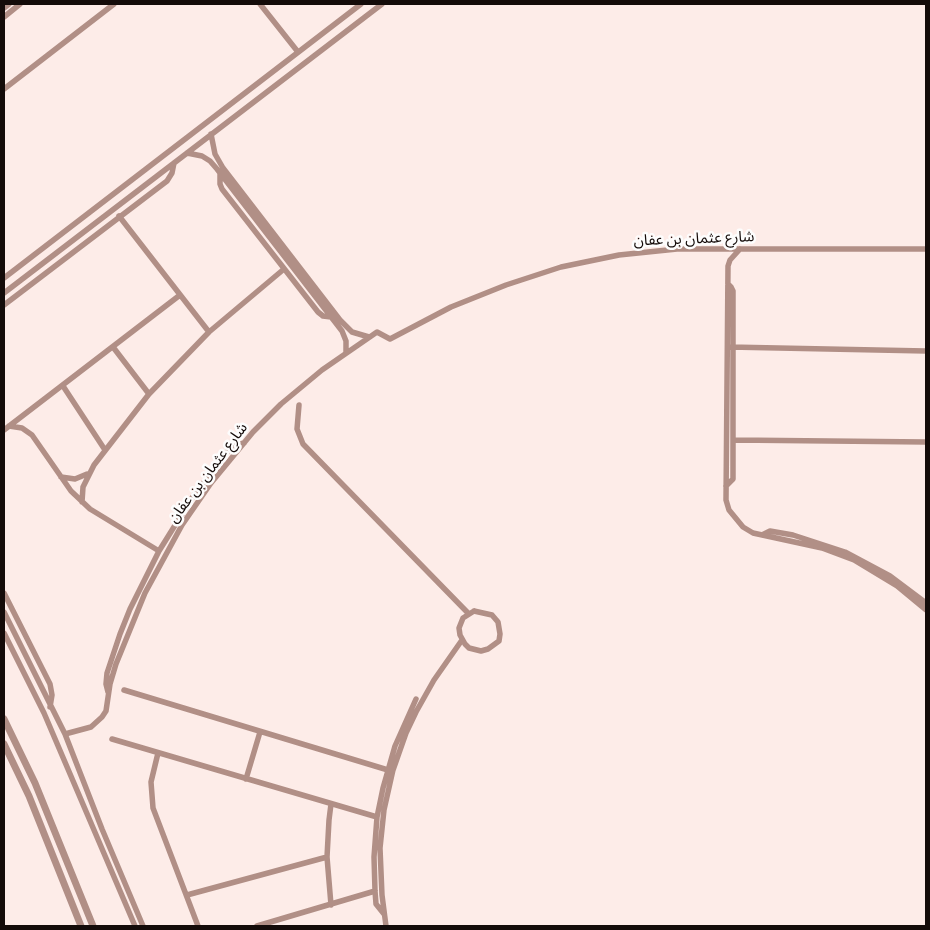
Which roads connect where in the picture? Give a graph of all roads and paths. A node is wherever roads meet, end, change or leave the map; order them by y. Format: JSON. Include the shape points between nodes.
{"nodes":[{"id":1,"x":9,"y":4,"type":"edge"},
{"id":2,"x":20,"y":4,"type":"edge"},
{"id":3,"x":114,"y":4,"type":"edge"},
{"id":4,"x":260,"y":4,"type":"edge"},
{"id":5,"x":361,"y":4,"type":"edge"},
{"id":6,"x":382,"y":4,"type":"edge"},
{"id":7,"x":4,"y":8,"type":"edge"},
{"id":8,"x":4,"y":17,"type":"edge"},
{"id":9,"x":298,"y":52,"type":"junction"},
{"id":10,"x":4,"y":89,"type":"edge"},
{"id":11,"x":211,"y":134,"type":"junction"},
{"id":12,"x":187,"y":153,"type":"junction"},
{"id":13,"x":174,"y":163,"type":"junction"},
{"id":14,"x":220,"y":173,"type":"junction"},
{"id":15,"x":86,"y":215,"type":"junction"},
{"id":16,"x":119,"y":216,"type":"junction"},
{"id":17,"x":73,"y":224,"type":"junction"},
{"id":18,"x":94,"y":225,"type":"junction"},
{"id":19,"x":81,"y":235,"type":"junction"},
{"id":20,"x":740,"y":248,"type":"junction"},
{"id":21,"x":926,"y":249,"type":"edge"},
{"id":22,"x":284,"y":268,"type":"junction"},
{"id":23,"x":4,"y":278,"type":"edge"},
{"id":24,"x":4,"y":294,"type":"edge"},
{"id":25,"x":180,"y":295,"type":"junction"},
{"id":26,"x":4,"y":305,"type":"edge"},
{"id":27,"x":331,"y":317,"type":"junction"},
{"id":28,"x":209,"y":332,"type":"junction"},
{"id":29,"x":369,"y":337,"type":"junction"},
{"id":30,"x":113,"y":347,"type":"junction"},
{"id":31,"x":730,"y":347,"type":"junction"},
{"id":32,"x":926,"y":351,"type":"edge"},
{"id":33,"x":346,"y":353,"type":"junction"},
{"id":34,"x":63,"y":386,"type":"junction"},
{"id":35,"x":149,"y":394,"type":"junction"},
{"id":36,"x":299,"y":406,"type":"dead end"},
{"id":37,"x":6,"y":428,"type":"edge"},
{"id":38,"x":733,"y":440,"type":"junction"},
{"id":39,"x":926,"y":442,"type":"edge"},
{"id":40,"x":244,"y":443,"type":"junction"},
{"id":41,"x":105,"y":450,"type":"junction"},
{"id":42,"x":89,"y":473,"type":"junction"},
{"id":43,"x":61,"y":476,"type":"junction"},
{"id":44,"x":726,"y":486,"type":"junction"},
{"id":45,"x":82,"y":502,"type":"junction"},
{"id":46,"x":762,"y":535,"type":"junction"},
{"id":47,"x":159,"y":551,"type":"junction"},
{"id":48,"x":4,"y":593,"type":"edge"},
{"id":49,"x":926,"y":603,"type":"edge"},
{"id":50,"x":926,"y":610,"type":"edge"},
{"id":51,"x":4,"y":612,"type":"edge"},
{"id":52,"x":468,"y":613,"type":"junction"},
{"id":53,"x":4,"y":634,"type":"edge"},
{"id":54,"x":462,"y":640,"type":"junction"},
{"id":55,"x":124,"y":690,"type":"dead end"},
{"id":56,"x":109,"y":694,"type":"junction"},
{"id":57,"x":416,"y":699,"type":"dead end"},
{"id":58,"x":50,"y":707,"type":"junction"},
{"id":59,"x":4,"y":720,"type":"edge"},
{"id":60,"x":260,"y":732,"type":"junction"},
{"id":61,"x":65,"y":734,"type":"junction"},
{"id":62,"x":112,"y":739,"type":"dead end"},
{"id":63,"x":4,"y":744,"type":"edge"},
{"id":64,"x":158,"y":753,"type":"junction"},
{"id":65,"x":388,"y":770,"type":"junction"},
{"id":66,"x":246,"y":779,"type":"junction"},
{"id":67,"x":331,"y":804,"type":"junction"},
{"id":68,"x":377,"y":817,"type":"junction"},
{"id":69,"x":327,"y":857,"type":"junction"},
{"id":70,"x":375,"y":891,"type":"junction"},
{"id":71,"x":187,"y":895,"type":"junction"},
{"id":72,"x":330,"y":905,"type":"junction"},
{"id":73,"x":384,"y":914,"type":"junction"},
{"id":74,"x":81,"y":926,"type":"edge"},
{"id":75,"x":93,"y":926,"type":"edge"},
{"id":76,"x":135,"y":926,"type":"edge"},
{"id":77,"x":143,"y":926,"type":"edge"},
{"id":78,"x":198,"y":926,"type":"edge"},
{"id":79,"x":257,"y":926,"type":"edge"},
{"id":80,"x":386,"y":926,"type":"edge"}],
"edges":[{"from":1,"to":7,"type":"street"},
{"from":2,"to":8,"type":"street"},
{"from":3,"to":10,"type":"street"},
{"from":4,"to":9,"type":"street"},
{"from":5,"to":9,"type":"street"},
{"from":6,"to":11,"type":"street"},
{"from":9,"to":15,"type":"street"},
{"from":11,"to":12,"type":"street"},
{"from":11,"to":29,"type":"street","via":[[215,154],[223,168],[334,313],[352,332]]},
{"from":12,"to":13,"type":"street"},
{"from":12,"to":14,"type":"street","via":[[206,158]]},
{"from":13,"to":16,"type":"street","via":[[167,181]]},
{"from":13,"to":18,"type":"street"},
{"from":14,"to":22,"type":"street","via":[[222,189]]},
{"from":14,"to":27,"type":"street"},
{"from":15,"to":17,"type":"street"},
{"from":15,"to":18,"type":"street","via":[[87,221]]},
{"from":16,"to":25,"type":"street"},
{"from":16,"to":26,"type":"street"},
{"from":17,"to":19,"type":"street"},
{"from":17,"to":23,"type":"street"},
{"from":18,"to":19,"type":"street"},
{"from":19,"to":24,"type":"street"},
{"from":20,"to":21,"type":"street","name":"شارع عثمان بن عفان"},
{"from":20,"to":29,"type":"street","name":"شارع عثمان بن عفان","via":[[648,252],[562,268],[478,296],[390,339],[377,332]]},
{"from":20,"to":31,"type":"street","via":[[728,263],[728,284],[733,291]]},
{"from":22,"to":27,"type":"street","via":[[318,312]]},
{"from":22,"to":28,"type":"street"},
{"from":25,"to":28,"type":"street"},
{"from":25,"to":30,"type":"street"},
{"from":27,"to":33,"type":"street","via":[[345,338]]},
{"from":28,"to":35,"type":"street"},
{"from":29,"to":33,"type":"street","name":"شارع عثمان بن عفان"},
{"from":30,"to":34,"type":"street"},
{"from":30,"to":35,"type":"street"},
{"from":31,"to":32,"type":"street"},
{"from":31,"to":38,"type":"street"},
{"from":31,"to":44,"type":"street"},
{"from":33,"to":40,"type":"street","name":"شارع عثمان بن عفان","via":[[281,404]]},
{"from":34,"to":37,"type":"street"},
{"from":34,"to":41,"type":"street"},
{"from":35,"to":41,"type":"street"},
{"from":36,"to":52,"type":"street","via":[[296,424],[303,444]]},
{"from":37,"to":43,"type":"street","via":[[22,428],[32,435]]},
{"from":38,"to":39,"type":"street"},
{"from":38,"to":44,"type":"street","via":[[733,479]]},
{"from":40,"to":47,"type":"street","via":[[227,452],[192,498]]},
{"from":40,"to":56,"type":"street","name":"شارع عثمان بن عفان","via":[[196,504],[156,570],[125,640]]},
{"from":41,"to":42,"type":"street"},
{"from":42,"to":43,"type":"street","via":[[76,479]]},
{"from":42,"to":45,"type":"street","via":[[83,487]]},
{"from":43,"to":45,"type":"street"},
{"from":44,"to":46,"type":"street","via":[[731,513],[746,529]]},
{"from":45,"to":47,"type":"street","via":[[99,516]]},
{"from":46,"to":49,"type":"street","via":[[770,531],[784,533],[846,552],[890,576]]},
{"from":46,"to":50,"type":"street","via":[[822,548],[854,560],[897,586]]},
{"from":47,"to":56,"type":"street","via":[[120,634],[106,678]]},
{"from":48,"to":58,"type":"street","via":[[50,684]]},
{"from":51,"to":58,"type":"street"},
{"from":52,"to":54,"type":"street","via":[[460,622]]},
{"from":52,"to":54,"type":"street","via":[[492,615],[500,626],[498,641],[481,651],[469,648]]},
{"from":53,"to":76,"type":"street","via":[[44,713]]},
{"from":54,"to":73,"type":"street","via":[[416,712],[393,770],[381,836],[380,878]]},
{"from":55,"to":60,"type":"street"},
{"from":56,"to":61,"type":"street","name":"شارع عثمان بن عفان","via":[[106,711],[97,723]]},
{"from":57,"to":65,"type":"street"},
{"from":58,"to":61,"type":"street"},
{"from":59,"to":75,"type":"street","via":[[36,783]]},
{"from":60,"to":65,"type":"street"},
{"from":60,"to":66,"type":"street"},
{"from":61,"to":77,"type":"street"},
{"from":62,"to":64,"type":"street"},
{"from":63,"to":74,"type":"street","via":[[29,796]]},
{"from":64,"to":66,"type":"street"},
{"from":64,"to":71,"type":"street","via":[[151,782],[153,808]]},
{"from":65,"to":68,"type":"street"},
{"from":66,"to":67,"type":"street"},
{"from":67,"to":68,"type":"street"},
{"from":67,"to":69,"type":"street"},
{"from":68,"to":70,"type":"street"},
{"from":69,"to":71,"type":"street"},
{"from":69,"to":72,"type":"street"},
{"from":70,"to":72,"type":"street"},
{"from":70,"to":73,"type":"street","via":[[376,904]]},
{"from":71,"to":78,"type":"street"},
{"from":72,"to":79,"type":"street"},
{"from":73,"to":80,"type":"street"}]}
